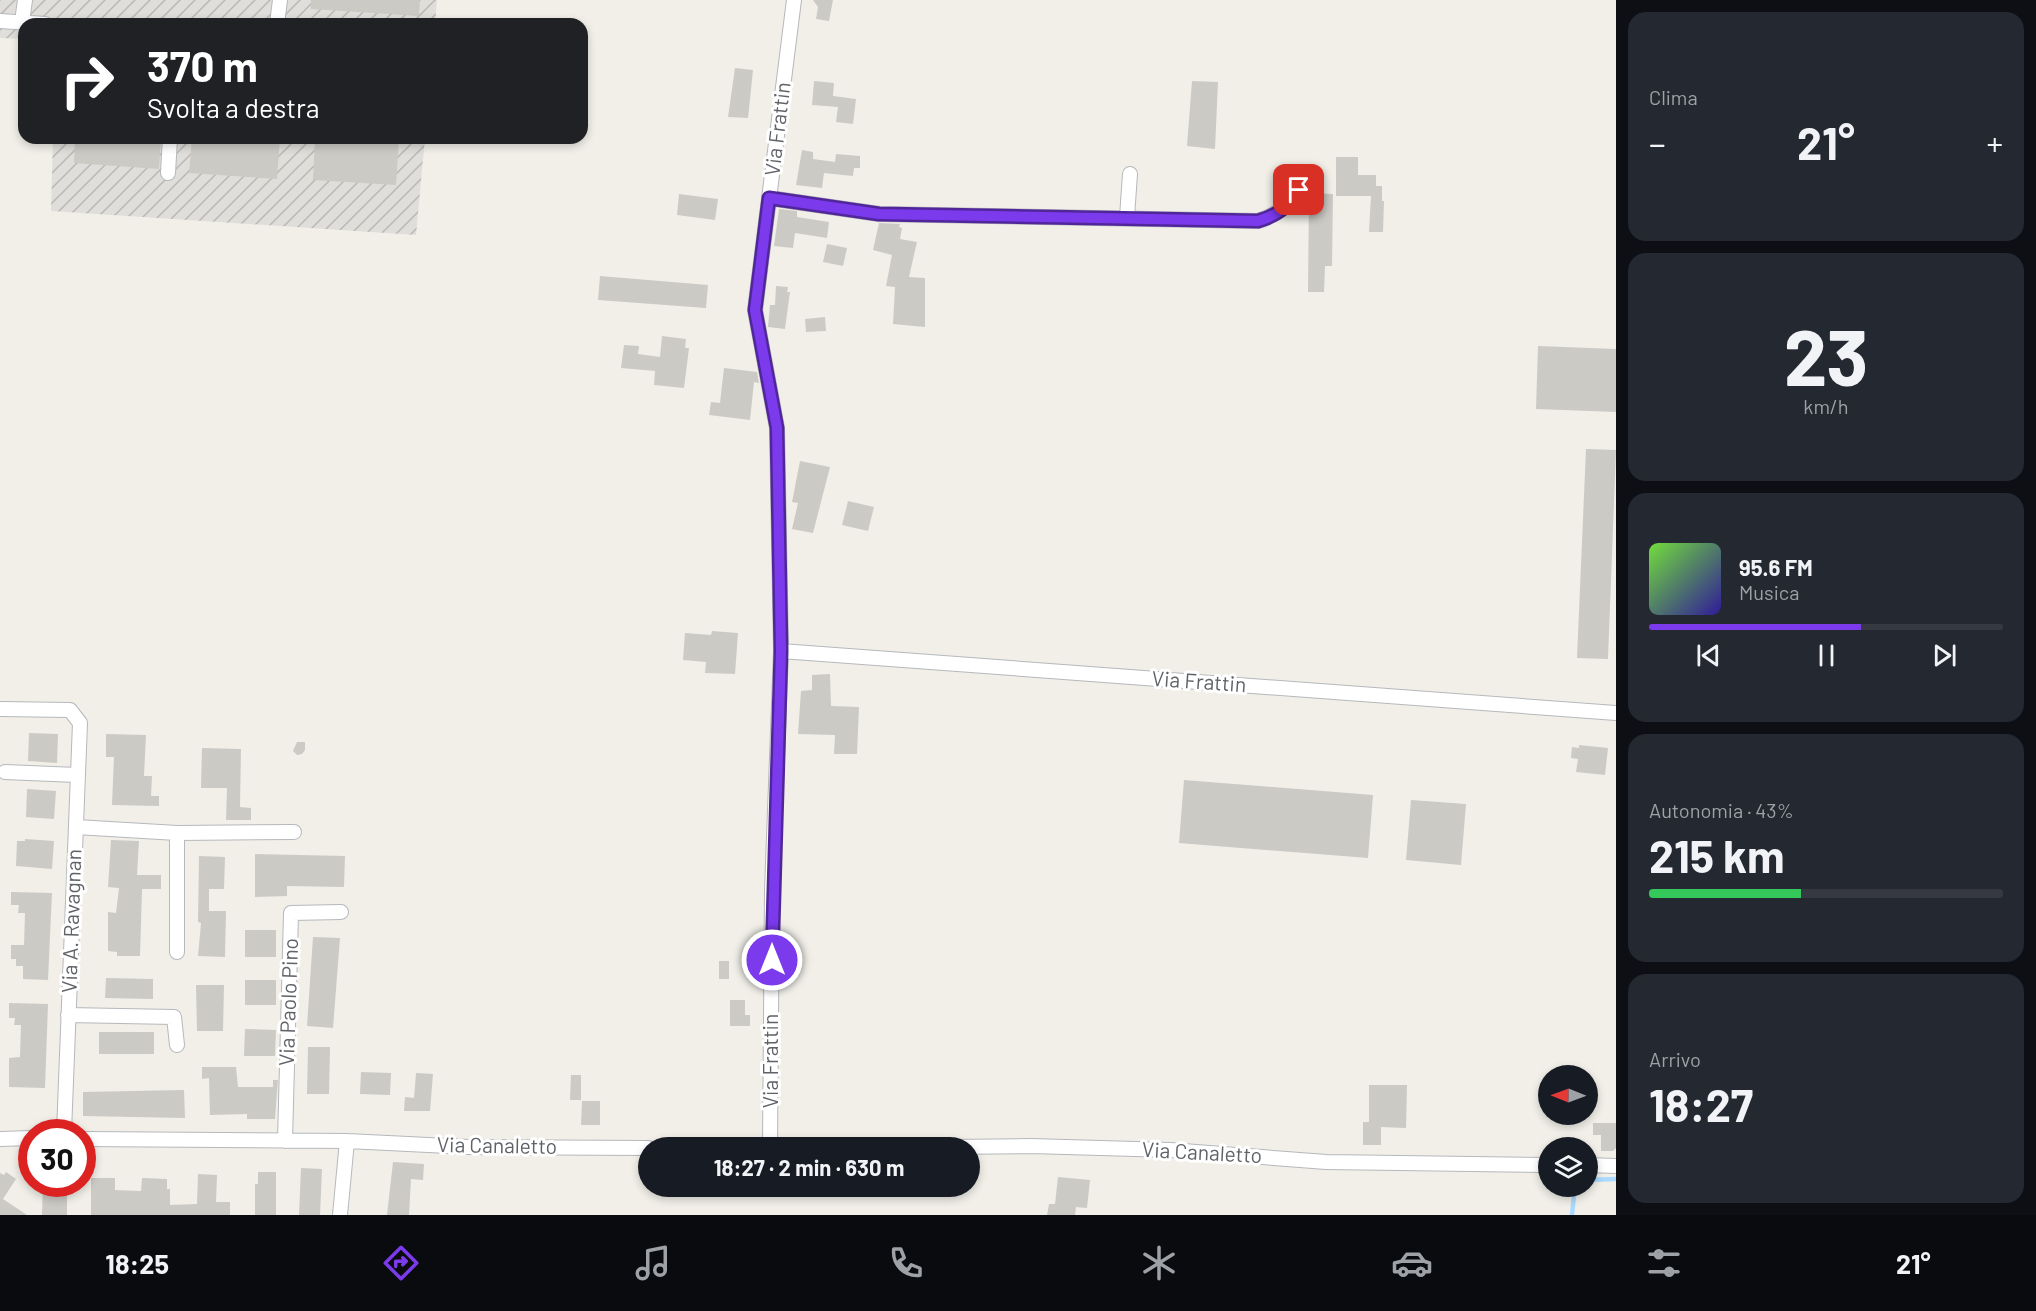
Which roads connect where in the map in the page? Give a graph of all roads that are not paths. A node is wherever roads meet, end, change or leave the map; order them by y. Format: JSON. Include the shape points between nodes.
{"nodes":[{"id":1,"x":25,"y":0,"type":"edge"},
{"id":2,"x":280,"y":0,"type":"edge"},
{"id":3,"x":794,"y":0,"type":"edge"},
{"id":4,"x":23,"y":18,"type":"edge"},
{"id":5,"x":278,"y":18,"type":"edge"},
{"id":6,"x":0,"y":21,"type":"edge"},
{"id":7,"x":18,"y":22,"type":"edge"},
{"id":8,"x":170,"y":144,"type":"edge"},
{"id":9,"x":168,"y":173,"type":"dead end"},
{"id":10,"x":1130,"y":174,"type":"dead end"},
{"id":11,"x":1309,"y":176,"type":"dead end"},
{"id":12,"x":769,"y":198,"type":"junction"},
{"id":13,"x":1127,"y":217,"type":"junction"},
{"id":14,"x":781,"y":651,"type":"junction"},
{"id":15,"x":0,"y":709,"type":"edge"},
{"id":16,"x":1616,"y":713,"type":"edge"},
{"id":17,"x":5,"y":772,"type":"dead end"},
{"id":18,"x":77,"y":775,"type":"junction"},
{"id":19,"x":76,"y":827,"type":"junction"},
{"id":20,"x":294,"y":832,"type":"dead end"},
{"id":21,"x":177,"y":833,"type":"junction"},
{"id":22,"x":341,"y":912,"type":"dead end"},
{"id":23,"x":177,"y":952,"type":"dead end"},
{"id":24,"x":68,"y":1015,"type":"junction"},
{"id":25,"x":177,"y":1045,"type":"dead end"},
{"id":26,"x":64,"y":1119,"type":"edge"},
{"id":27,"x":770,"y":1137,"type":"edge"},
{"id":28,"x":18,"y":1138,"type":"edge"},
{"id":29,"x":96,"y":1138,"type":"edge"},
{"id":30,"x":0,"y":1139,"type":"edge"},
{"id":31,"x":285,"y":1141,"type":"junction"},
{"id":32,"x":346,"y":1141,"type":"junction"},
{"id":33,"x":980,"y":1147,"type":"edge"},
{"id":34,"x":638,"y":1148,"type":"edge"},
{"id":35,"x":1538,"y":1165,"type":"edge"},
{"id":36,"x":1598,"y":1165,"type":"edge"},
{"id":37,"x":1616,"y":1166,"type":"edge"},
{"id":38,"x":340,"y":1215,"type":"edge"}],
"edges":[{"from":1,"to":4,"type":"street"},
{"from":2,"to":5,"type":"street"},
{"from":3,"to":12,"type":"street","name":"Via Frattin"},
{"from":6,"to":7,"type":"street"},
{"from":8,"to":9,"type":"street"},
{"from":10,"to":13,"type":"street"},
{"from":11,"to":13,"type":"street","via":[[1289,205],[1275,216],[1258,221]]},
{"from":12,"to":13,"type":"street","via":[[879,214]]},
{"from":12,"to":14,"type":"street","name":"Via Frattin","via":[[755,310],[777,428]]},
{"from":14,"to":16,"type":"street","name":"Via Frattin"},
{"from":14,"to":27,"type":"street","name":"Via Frattin","via":[[772,890]]},
{"from":15,"to":18,"type":"street","name":"Via A. Ravagnan","via":[[70,711],[80,723]]},
{"from":17,"to":18,"type":"street"},
{"from":18,"to":19,"type":"street","name":"Via A. Ravagnan"},
{"from":19,"to":21,"type":"street","name":"Via A. Ravagnan"},
{"from":19,"to":24,"type":"street","name":"Via A. Ravagnan"},
{"from":20,"to":21,"type":"street","name":"Via A. Ravagnan"},
{"from":21,"to":23,"type":"street"},
{"from":22,"to":31,"type":"street","name":"Via Paolo Pino","via":[[291,914]]},
{"from":24,"to":25,"type":"street","name":"Via A. Ravagnan","via":[[174,1017]]},
{"from":24,"to":26,"type":"street","name":"Via A. Ravagnan"},
{"from":28,"to":30,"type":"street"},
{"from":29,"to":31,"type":"street","name":"Via Canaletto"},
{"from":31,"to":32,"type":"street","name":"Via Canaletto"},
{"from":32,"to":34,"type":"street","name":"Via Canaletto","via":[[469,1147]]},
{"from":32,"to":38,"type":"street"},
{"from":33,"to":35,"type":"street","name":"Via Canaletto","via":[[1170,1150],[1326,1162]]},
{"from":36,"to":37,"type":"street"}]}
